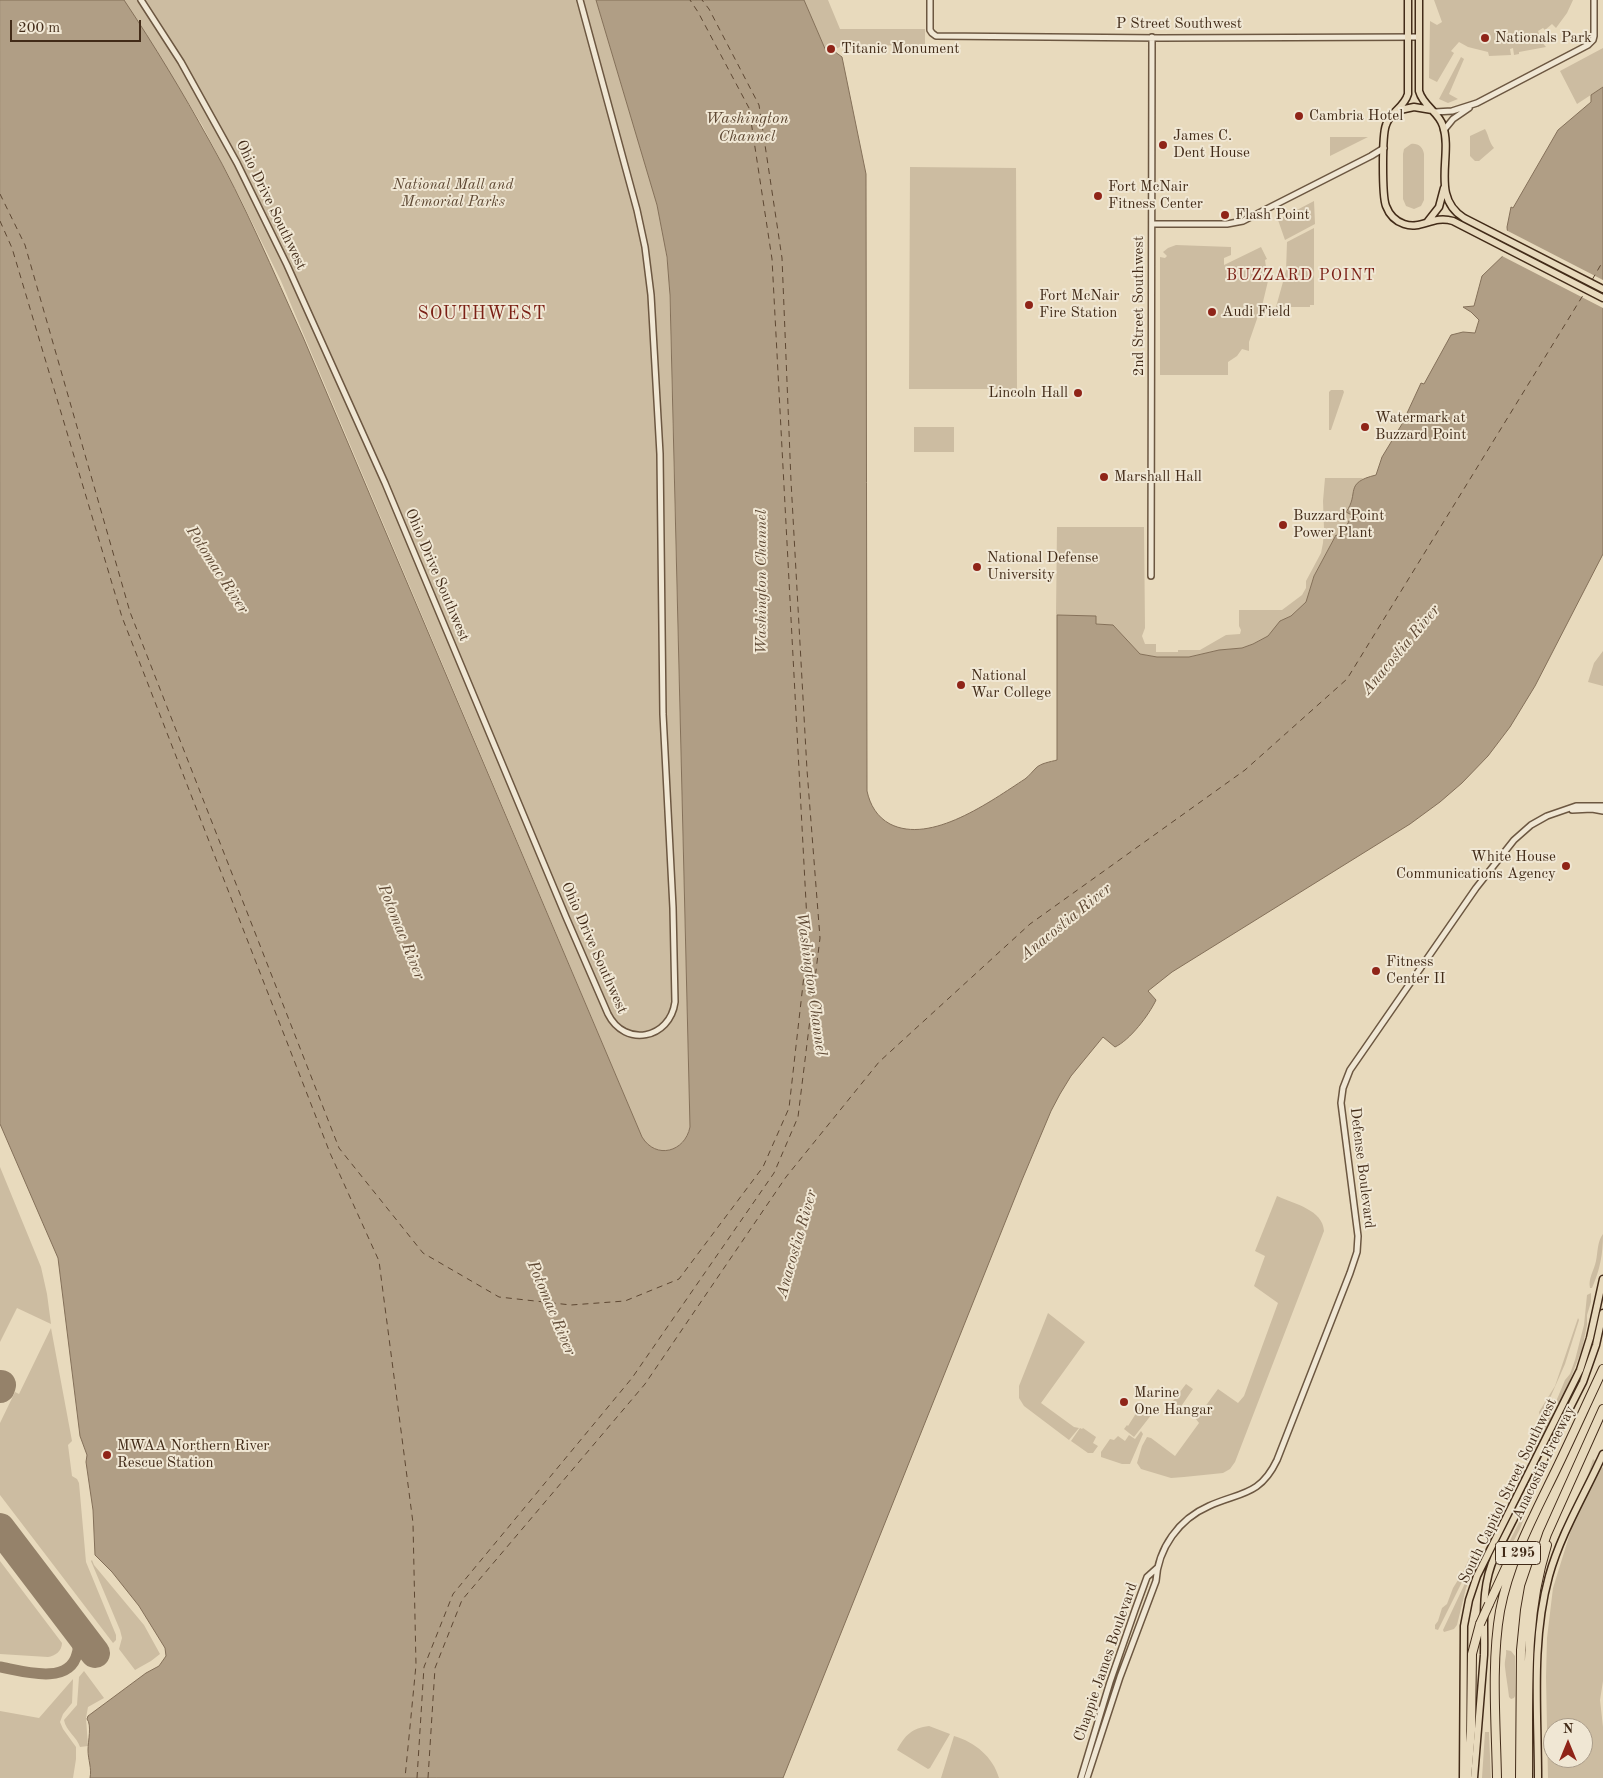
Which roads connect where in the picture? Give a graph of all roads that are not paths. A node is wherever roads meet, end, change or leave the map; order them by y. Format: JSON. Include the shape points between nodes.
{"nodes":[{"id":1,"x":141,"y":0,"type":"edge"},
{"id":2,"x":580,"y":0,"type":"edge"},
{"id":3,"x":930,"y":0,"type":"edge"},
{"id":4,"x":1408,"y":0,"type":"edge"},
{"id":5,"x":1419,"y":0,"type":"edge"},
{"id":6,"x":1594,"y":0,"type":"edge"},
{"id":7,"x":1152,"y":37,"type":"junction"},
{"id":8,"x":1408,"y":38,"type":"junction"},
{"id":9,"x":1419,"y":38,"type":"junction"},
{"id":10,"x":1477,"y":102,"type":"junction"},
{"id":11,"x":1396,"y":111,"type":"junction"},
{"id":12,"x":1434,"y":112,"type":"junction"},
{"id":13,"x":1444,"y":130,"type":"junction"},
{"id":14,"x":1384,"y":148,"type":"junction"},
{"id":15,"x":1444,"y":185,"type":"junction"},
{"id":16,"x":1427,"y":222,"type":"junction"},
{"id":17,"x":1152,"y":224,"type":"junction"},
{"id":18,"x":1603,"y":289,"type":"edge"},
{"id":19,"x":1603,"y":298,"type":"edge"},
{"id":20,"x":1151,"y":576,"type":"dead end"},
{"id":21,"x":1603,"y":806,"type":"edge"},
{"id":22,"x":1564,"y":810,"type":"junction"},
{"id":23,"x":1603,"y":811,"type":"edge"},
{"id":24,"x":1603,"y":1279,"type":"edge"},
{"id":25,"x":1603,"y":1313,"type":"edge"},
{"id":26,"x":1601,"y":1373,"type":"edge"},
{"id":27,"x":1603,"y":1409,"type":"edge"},
{"id":28,"x":1602,"y":1456,"type":"edge"},
{"id":29,"x":1571,"y":1482,"type":"junction"},
{"id":30,"x":1157,"y":1568,"type":"junction"},
{"id":31,"x":1081,"y":1778,"type":"edge"},
{"id":32,"x":1087,"y":1778,"type":"edge"},
{"id":33,"x":1463,"y":1778,"type":"edge"},
{"id":34,"x":1467,"y":1778,"type":"edge"},
{"id":35,"x":1474,"y":1778,"type":"edge"},
{"id":36,"x":1497,"y":1778,"type":"edge"},
{"id":37,"x":1520,"y":1778,"type":"edge"},
{"id":38,"x":1528,"y":1778,"type":"edge"},
{"id":39,"x":1538,"y":1778,"type":"edge"}],
"edges":[{"from":1,"to":2,"type":"street","name":"Ohio Drive Southwest","via":[[212,117],[287,265],[389,492],[608,1014],[621,1030],[639,1035],[652,1034],[664,1026],[675,1002],[663,714],[661,484],[655,345],[640,221]]},
{"from":3,"to":7,"type":"street","name":"P Street Southwest","via":[[930,31],[934,35]]},
{"from":4,"to":8,"type":"main road"},
{"from":5,"to":9,"type":"main road"},
{"from":6,"to":10,"type":"street","via":[[1593,40]]},
{"from":7,"to":8,"type":"street","name":"P Street Southwest"},
{"from":7,"to":17,"type":"street","name":"2nd Street Southwest"},
{"from":8,"to":9,"type":"street","name":"P Street Southwest"},
{"from":8,"to":11,"type":"main road","via":[[1408,92],[1405,102]]},
{"from":9,"to":12,"type":"main road","via":[[1419,91]]},
{"from":10,"to":12,"type":"street","via":[[1452,112]]},
{"from":10,"to":13,"type":"street","via":[[1455,117]]},
{"from":11,"to":12,"type":"main road","via":[[1414,107]]},
{"from":11,"to":14,"type":"main road","via":[[1385,126]]},
{"from":12,"to":13,"type":"main road"},
{"from":13,"to":15,"type":"main road"},
{"from":14,"to":16,"type":"main road","via":[[1384,199],[1388,211],[1406,225]]},
{"from":14,"to":17,"type":"street","via":[[1237,223]]},
{"from":15,"to":16,"type":"main road","via":[[1439,207]]},
{"from":15,"to":18,"type":"main road","via":[[1448,201],[1460,216]]},
{"from":16,"to":19,"type":"main road","via":[[1449,220]]},
{"from":17,"to":20,"type":"street","name":"2nd Street Southwest"},
{"from":21,"to":22,"type":"street","name":"Defense Boulevard"},
{"from":22,"to":23,"type":"street","name":"Defense Boulevard"},
{"from":22,"to":30,"type":"street","name":"Defense Boulevard","via":[[1531,825],[1507,847],[1350,1070],[1342,1088],[1341,1102],[1358,1236],[1350,1273],[1271,1470],[1248,1492],[1208,1506],[1186,1520],[1168,1540]]},
{"from":24,"to":33,"type":"main road","name":"South Capitol Street Southwest","via":[[1580,1370],[1470,1594],[1464,1633]]},
{"from":25,"to":35,"type":"main road","via":[[1586,1375],[1488,1576],[1484,1593],[1484,1654]]},
{"from":26,"to":34,"type":"highway","bridge":true,"via":[[1587,1396],[1480,1624],[1472,1654]]},
{"from":26,"to":36,"type":"highway","name":"Anacostia Freeway","number":"I 295","via":[[1530,1523],[1506,1586],[1496,1649]]},
{"from":27,"to":29,"type":"highway","name":"Anacostia Freeway","number":"I 295"},
{"from":28,"to":39,"type":"main road","via":[[1560,1546],[1544,1599],[1538,1655]]},
{"from":29,"to":37,"type":"highway","name":"Anacostia Freeway","number":"I 295","via":[[1538,1557],[1526,1603],[1521,1650]]},
{"from":29,"to":38,"type":"highway","via":[[1546,1551],[1532,1610],[1528,1662]]},
{"from":30,"to":31,"type":"street","name":"Chappie James Boulevard","via":[[1148,1577],[1138,1602]]},
{"from":30,"to":32,"type":"street","name":"Chappie James Boulevard","via":[[1156,1580]]}]}
